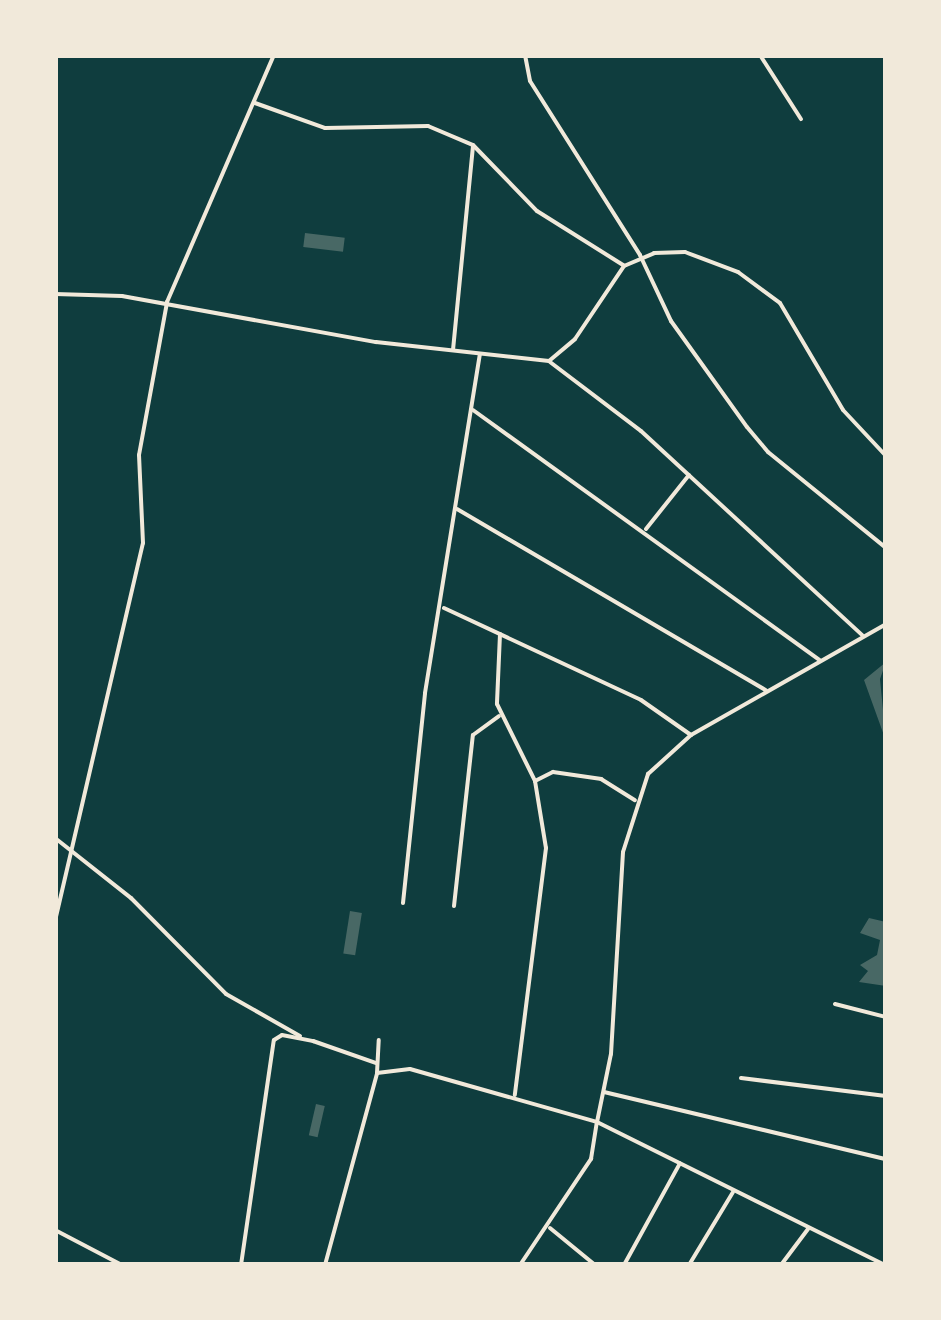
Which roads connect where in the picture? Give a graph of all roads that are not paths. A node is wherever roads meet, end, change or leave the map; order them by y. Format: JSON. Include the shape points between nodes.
{"nodes":[{"id":1,"x":274,"y":55,"type":"edge"},
{"id":2,"x":525,"y":55,"type":"edge"},
{"id":3,"x":760,"y":55,"type":"edge"},
{"id":4,"x":255,"y":103,"type":"junction"},
{"id":5,"x":801,"y":119,"type":"dead end"},
{"id":6,"x":473,"y":145,"type":"junction"},
{"id":7,"x":640,"y":256,"type":"junction"},
{"id":8,"x":624,"y":266,"type":"junction"},
{"id":9,"x":55,"y":294,"type":"edge"},
{"id":10,"x":167,"y":302,"type":"junction"},
{"id":11,"x":453,"y":350,"type":"junction"},
{"id":12,"x":480,"y":354,"type":"junction"},
{"id":13,"x":549,"y":361,"type":"junction"},
{"id":14,"x":473,"y":410,"type":"junction"},
{"id":15,"x":886,"y":456,"type":"edge"},
{"id":16,"x":689,"y":474,"type":"junction"},
{"id":17,"x":457,"y":509,"type":"junction"},
{"id":18,"x":646,"y":529,"type":"junction"},
{"id":19,"x":886,"y":548,"type":"edge"},
{"id":20,"x":444,"y":608,"type":"junction"},
{"id":21,"x":886,"y":624,"type":"edge"},
{"id":22,"x":500,"y":634,"type":"junction"},
{"id":23,"x":862,"y":636,"type":"junction"},
{"id":24,"x":819,"y":660,"type":"junction"},
{"id":25,"x":766,"y":690,"type":"junction"},
{"id":26,"x":501,"y":715,"type":"junction"},
{"id":27,"x":691,"y":734,"type":"junction"},
{"id":28,"x":535,"y":781,"type":"junction"},
{"id":29,"x":635,"y":800,"type":"junction"},
{"id":30,"x":55,"y":838,"type":"edge"},
{"id":31,"x":74,"y":852,"type":"junction"},
{"id":32,"x":403,"y":904,"type":"dead end"},
{"id":33,"x":454,"y":906,"type":"dead end"},
{"id":34,"x":55,"y":921,"type":"edge"},
{"id":35,"x":835,"y":1004,"type":"dead end"},
{"id":36,"x":886,"y":1017,"type":"edge"},
{"id":37,"x":304,"y":1039,"type":"junction"},
{"id":38,"x":378,"y":1040,"type":"dead end"},
{"id":39,"x":376,"y":1063,"type":"junction"},
{"id":40,"x":377,"y":1073,"type":"junction"},
{"id":41,"x":740,"y":1078,"type":"dead end"},
{"id":42,"x":604,"y":1092,"type":"junction"},
{"id":43,"x":515,"y":1096,"type":"junction"},
{"id":44,"x":886,"y":1096,"type":"edge"},
{"id":45,"x":596,"y":1122,"type":"junction"},
{"id":46,"x":886,"y":1159,"type":"edge"},
{"id":47,"x":680,"y":1163,"type":"junction"},
{"id":48,"x":734,"y":1190,"type":"junction"},
{"id":49,"x":550,"y":1228,"type":"junction"},
{"id":50,"x":809,"y":1228,"type":"junction"},
{"id":51,"x":55,"y":1230,"type":"edge"},
{"id":52,"x":871,"y":1259,"type":"junction"},
{"id":53,"x":122,"y":1265,"type":"edge"},
{"id":54,"x":240,"y":1265,"type":"edge"},
{"id":55,"x":325,"y":1265,"type":"edge"},
{"id":56,"x":520,"y":1265,"type":"edge"},
{"id":57,"x":595,"y":1265,"type":"edge"},
{"id":58,"x":624,"y":1265,"type":"edge"},
{"id":59,"x":690,"y":1265,"type":"edge"},
{"id":60,"x":781,"y":1265,"type":"edge"},
{"id":61,"x":868,"y":1265,"type":"edge"},
{"id":62,"x":884,"y":1265,"type":"edge"}],
"edges":[{"from":1,"to":4,"type":"street"},
{"from":2,"to":7,"type":"street","via":[[530,81]]},
{"from":3,"to":5,"type":"street"},
{"from":4,"to":6,"type":"street","via":[[325,128],[428,126]]},
{"from":4,"to":10,"type":"street"},
{"from":6,"to":8,"type":"street","via":[[537,211]]},
{"from":6,"to":11,"type":"street"},
{"from":7,"to":8,"type":"street"},
{"from":7,"to":15,"type":"street","via":[[685,252],[767,290],[843,410]]},
{"from":7,"to":19,"type":"street","via":[[671,321],[768,452]]},
{"from":8,"to":13,"type":"street","via":[[575,339]]},
{"from":9,"to":10,"type":"street"},
{"from":10,"to":11,"type":"street"},
{"from":10,"to":31,"type":"street","via":[[138,456],[142,544]]},
{"from":11,"to":12,"type":"street"},
{"from":12,"to":13,"type":"street"},
{"from":12,"to":14,"type":"street"},
{"from":13,"to":16,"type":"street"},
{"from":14,"to":17,"type":"street"},
{"from":14,"to":18,"type":"street"},
{"from":16,"to":18,"type":"street"},
{"from":16,"to":23,"type":"street"},
{"from":17,"to":20,"type":"street"},
{"from":17,"to":25,"type":"street"},
{"from":18,"to":24,"type":"street"},
{"from":20,"to":22,"type":"street"},
{"from":20,"to":32,"type":"street","via":[[425,694]]},
{"from":21,"to":23,"type":"street"},
{"from":22,"to":26,"type":"street","via":[[495,693]]},
{"from":22,"to":27,"type":"street","via":[[641,700]]},
{"from":23,"to":24,"type":"street"},
{"from":24,"to":25,"type":"street"},
{"from":25,"to":27,"type":"street"},
{"from":26,"to":28,"type":"street"},
{"from":26,"to":33,"type":"street","via":[[473,736]]},
{"from":27,"to":29,"type":"street","via":[[660,759]]},
{"from":28,"to":29,"type":"street","via":[[553,772],[601,779]]},
{"from":28,"to":43,"type":"street","via":[[544,817],[544,880]]},
{"from":29,"to":42,"type":"street","via":[[624,852]]},
{"from":30,"to":31,"type":"street"},
{"from":31,"to":34,"type":"street"},
{"from":31,"to":37,"type":"street","via":[[131,898],[226,994]]},
{"from":35,"to":36,"type":"street"},
{"from":37,"to":39,"type":"street"},
{"from":37,"to":54,"type":"street","via":[[274,1040]]},
{"from":38,"to":39,"type":"street"},
{"from":39,"to":40,"type":"street"},
{"from":40,"to":43,"type":"street","via":[[410,1068]]},
{"from":40,"to":55,"type":"street"},
{"from":41,"to":44,"type":"street"},
{"from":42,"to":45,"type":"street"},
{"from":42,"to":46,"type":"street"},
{"from":43,"to":45,"type":"street"},
{"from":45,"to":47,"type":"street"},
{"from":45,"to":49,"type":"street","via":[[591,1160]]},
{"from":47,"to":48,"type":"street"},
{"from":47,"to":58,"type":"street"},
{"from":48,"to":50,"type":"street"},
{"from":48,"to":59,"type":"street"},
{"from":49,"to":56,"type":"street"},
{"from":49,"to":57,"type":"street"},
{"from":50,"to":52,"type":"street"},
{"from":50,"to":60,"type":"street"},
{"from":51,"to":53,"type":"street"},
{"from":52,"to":61,"type":"street"},
{"from":52,"to":62,"type":"street"}]}
